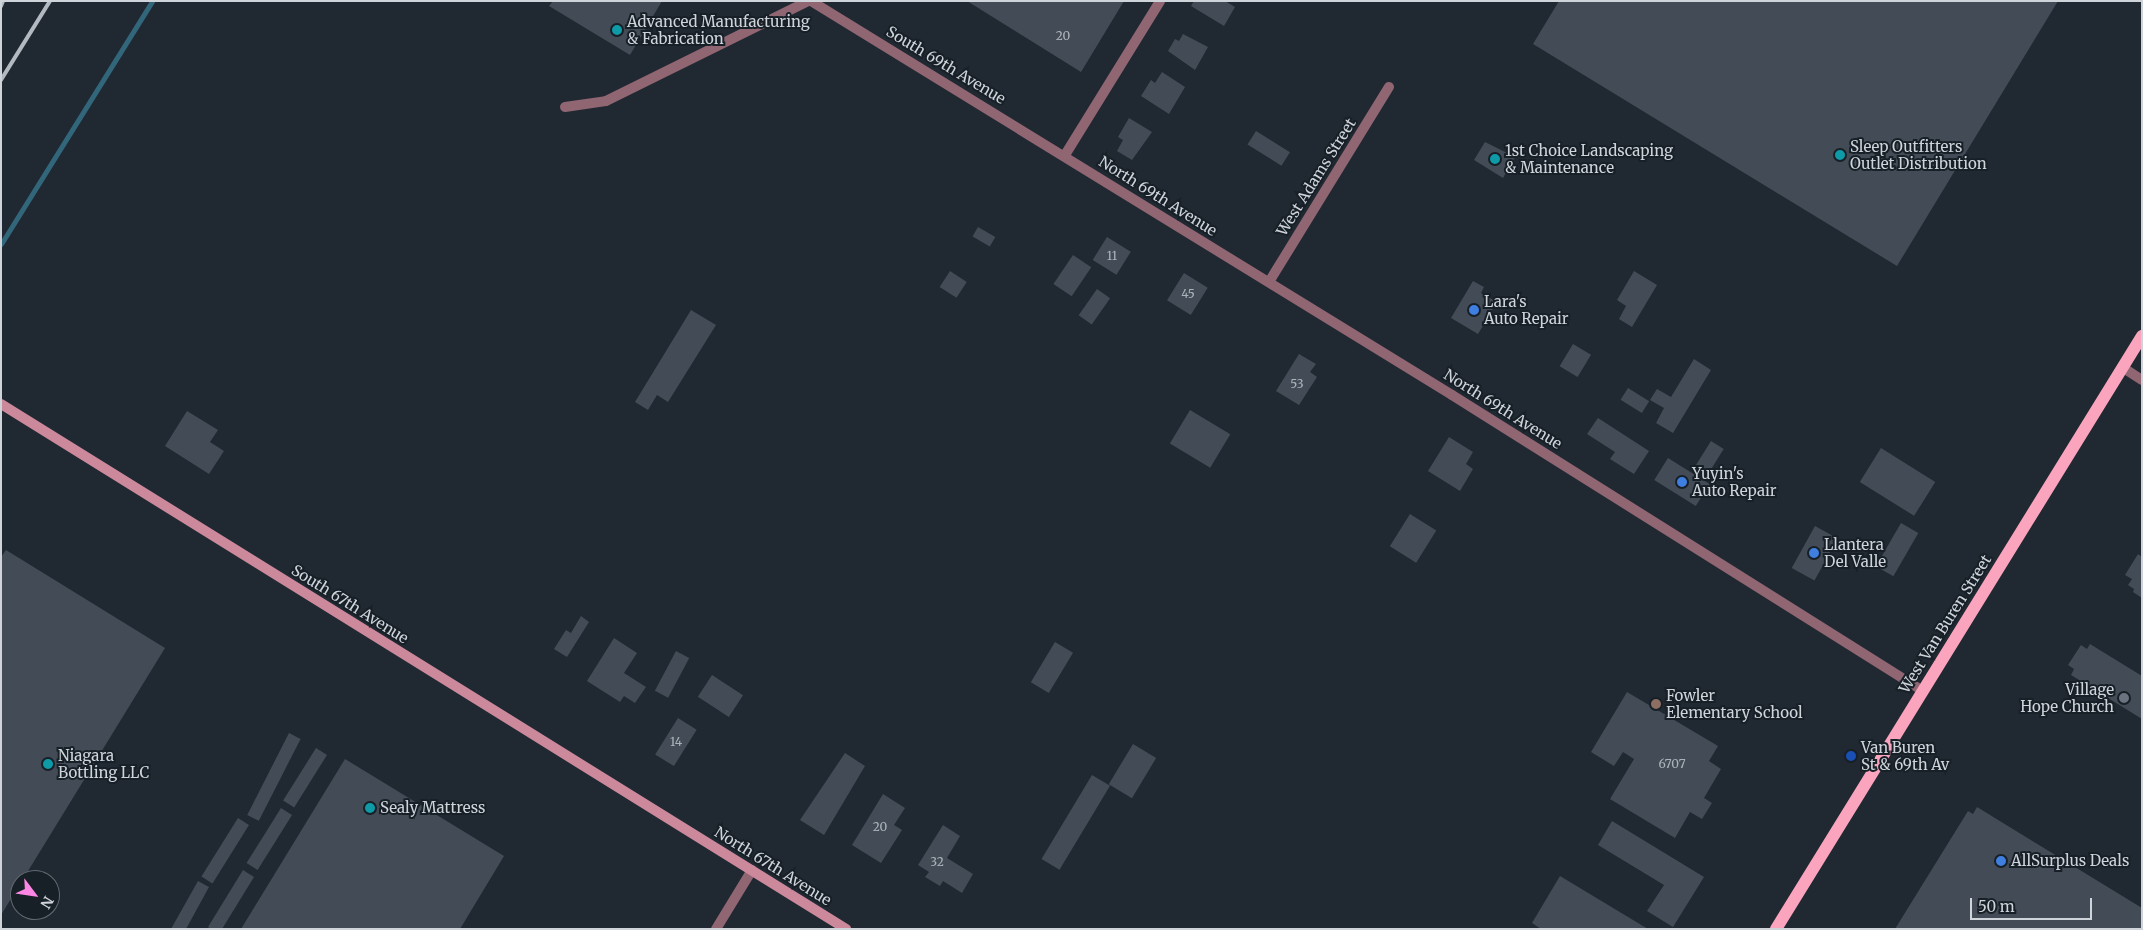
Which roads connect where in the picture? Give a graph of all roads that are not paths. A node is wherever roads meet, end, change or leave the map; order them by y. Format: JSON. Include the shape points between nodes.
{"nodes":[{"id":1,"x":809,"y":1,"type":"edge"},
{"id":2,"x":1160,"y":1,"type":"edge"},
{"id":3,"x":1389,"y":87,"type":"dead end"},
{"id":4,"x":565,"y":107,"type":"dead end"},
{"id":5,"x":1065,"y":155,"type":"junction"},
{"id":6,"x":1269,"y":282,"type":"junction"},
{"id":7,"x":2142,"y":336,"type":"edge"},
{"id":8,"x":2122,"y":367,"type":"junction"},
{"id":9,"x":2142,"y":380,"type":"edge"},
{"id":10,"x":1,"y":404,"type":"edge"},
{"id":11,"x":1923,"y":691,"type":"junction"},
{"id":12,"x":684,"y":828,"type":"joint"},
{"id":13,"x":752,"y":870,"type":"junction"},
{"id":14,"x":716,"y":929,"type":"edge"},
{"id":15,"x":846,"y":929,"type":"edge"},
{"id":16,"x":1776,"y":929,"type":"edge"}],
"edges":[{"from":1,"to":4,"type":"street","via":[[606,101]]},
{"from":1,"to":5,"type":"street","name":"South 69th Avenue"},
{"from":2,"to":5,"type":"street"},
{"from":3,"to":6,"type":"street","name":"West Adams Street"},
{"from":5,"to":6,"type":"street","name":"North 69th Avenue"},
{"from":6,"to":11,"type":"street","name":"North 69th Avenue"},
{"from":7,"to":8,"type":"main road","name":"West Van Buren Street"},
{"from":8,"to":9,"type":"street"},
{"from":8,"to":11,"type":"main road","name":"West Van Buren Street"},
{"from":10,"to":12,"type":"main road","name":"South 67th Avenue"},
{"from":11,"to":16,"type":"main road","name":"West Van Buren Street"},
{"from":12,"to":13,"type":"main road","name":"North 67th Avenue"},
{"from":13,"to":14,"type":"street"},
{"from":13,"to":15,"type":"main road","name":"North 67th Avenue"}]}
